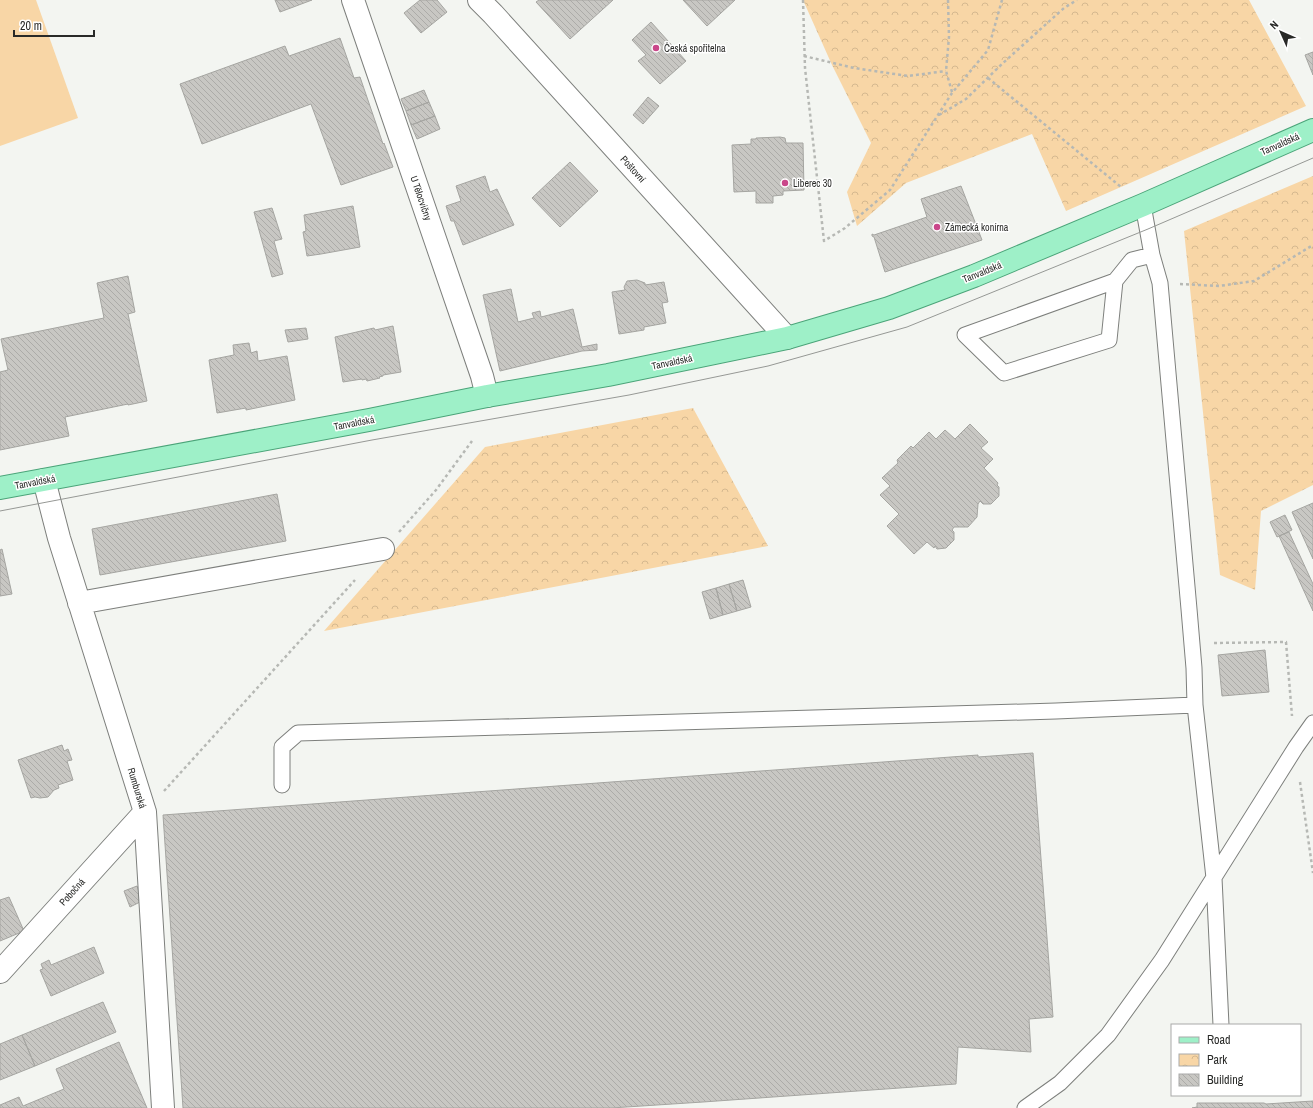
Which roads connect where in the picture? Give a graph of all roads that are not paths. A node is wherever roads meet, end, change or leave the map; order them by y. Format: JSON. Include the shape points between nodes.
{"nodes":[{"id":1,"x":353,"y":0,"type":"edge"},
{"id":2,"x":479,"y":0,"type":"edge"},
{"id":3,"x":1313,"y":130,"type":"edge"},
{"id":4,"x":1144,"y":205,"type":"junction"},
{"id":5,"x":1152,"y":255,"type":"junction"},
{"id":6,"x":1115,"y":281,"type":"junction"},
{"id":7,"x":787,"y":338,"type":"junction"},
{"id":8,"x":487,"y":396,"type":"junction"},
{"id":9,"x":44,"y":480,"type":"junction"},
{"id":10,"x":0,"y":488,"type":"edge"},
{"id":11,"x":383,"y":549,"type":"road end"},
{"id":12,"x":79,"y":603,"type":"junction"},
{"id":13,"x":1195,"y":705,"type":"junction"},
{"id":14,"x":1313,"y":723,"type":"edge"},
{"id":15,"x":282,"y":785,"type":"dead end"},
{"id":16,"x":145,"y":812,"type":"junction"},
{"id":17,"x":1214,"y":878,"type":"junction"},
{"id":18,"x":0,"y":972,"type":"edge"},
{"id":19,"x":1221,"y":1024,"type":"edge"},
{"id":20,"x":1028,"y":1107,"type":"edge"},
{"id":21,"x":162,"y":1108,"type":"edge"}],
"edges":[{"from":1,"to":8,"type":"street","name":"U Tělocvičny"},
{"from":2,"to":7,"type":"street","name":"Poštovní"},
{"from":3,"to":4,"type":"main road","name":"Tanvaldská"},
{"from":4,"to":5,"type":"lane"},
{"from":4,"to":7,"type":"main road","name":"Tanvaldská","via":[[900,304]]},
{"from":5,"to":6,"type":"lane","via":[[1132,260]]},
{"from":5,"to":13,"type":"lane","via":[[1160,283],[1194,668]]},
{"from":6,"to":6,"type":"lane","via":[[1048,305],[965,335],[1004,373],[1109,340]]},
{"from":7,"to":8,"type":"main road","name":"Tanvaldská","via":[[608,375]]},
{"from":8,"to":9,"type":"main road","name":"Tanvaldská","via":[[362,422]]},
{"from":9,"to":10,"type":"main road","name":"Tanvaldská"},
{"from":9,"to":12,"type":"street","name":"Rumburská"},
{"from":11,"to":12,"type":"street"},
{"from":12,"to":16,"type":"street","name":"Rumburská"},
{"from":13,"to":15,"type":"lane","via":[[298,733],[282,747]]},
{"from":13,"to":17,"type":"lane"},
{"from":14,"to":17,"type":"lane"},
{"from":16,"to":18,"type":"street","name":"Pobočná"},
{"from":16,"to":21,"type":"street","name":"Rumburská"},
{"from":17,"to":19,"type":"lane"},
{"from":17,"to":20,"type":"lane","via":[[1162,960],[1108,1035],[1060,1083]]}]}
